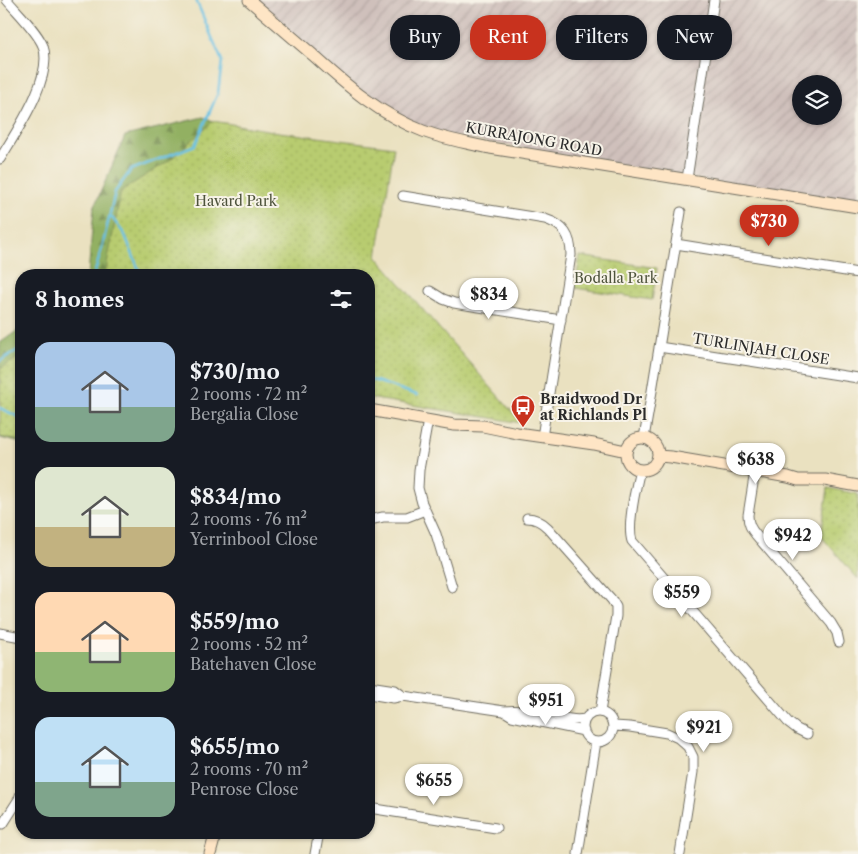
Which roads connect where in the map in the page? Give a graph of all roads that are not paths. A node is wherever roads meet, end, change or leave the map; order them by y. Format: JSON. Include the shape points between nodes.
{"nodes":[{"id":1,"x":7,"y":0,"type":"edge"},
{"id":2,"x":249,"y":0,"type":"edge"},
{"id":3,"x":714,"y":0,"type":"edge"},
{"id":4,"x":0,"y":159,"type":"edge"},
{"id":5,"x":687,"y":179,"type":"junction"},
{"id":6,"x":403,"y":196,"type":"dead end"},
{"id":7,"x":858,"y":207,"type":"edge"},
{"id":8,"x":681,"y":212,"type":"dead end"},
{"id":9,"x":676,"y":244,"type":"junction"},
{"id":10,"x":858,"y":273,"type":"edge"},
{"id":11,"x":430,"y":291,"type":"dead end"},
{"id":12,"x":561,"y":320,"type":"junction"},
{"id":13,"x":659,"y":348,"type":"junction"},
{"id":14,"x":858,"y":378,"type":"edge"},
{"id":15,"x":375,"y":411,"type":"edge"},
{"id":16,"x":428,"y":420,"type":"junction"},
{"id":17,"x":542,"y":437,"type":"junction"},
{"id":18,"x":644,"y":438,"type":"junction"},
{"id":19,"x":626,"y":451,"type":"junction"},
{"id":20,"x":658,"y":456,"type":"junction"},
{"id":21,"x":640,"y":470,"type":"junction"},
{"id":22,"x":756,"y":471,"type":"junction"},
{"id":23,"x":858,"y":486,"type":"edge"},
{"id":24,"x":425,"y":510,"type":"junction"},
{"id":25,"x":527,"y":518,"type":"dead end"},
{"id":26,"x":375,"y":519,"type":"edge"},
{"id":27,"x":452,"y":587,"type":"dead end"},
{"id":28,"x":0,"y":633,"type":"edge"},
{"id":29,"x":15,"y":636,"type":"edge"},
{"id":30,"x":839,"y":642,"type":"dead end"},
{"id":31,"x":375,"y":687,"type":"edge"},
{"id":32,"x":375,"y":695,"type":"edge"},
{"id":33,"x":403,"y":696,"type":"junction"},
{"id":34,"x":504,"y":711,"type":"junction"},
{"id":35,"x":600,"y":712,"type":"junction"},
{"id":36,"x":585,"y":720,"type":"junction"},
{"id":37,"x":614,"y":726,"type":"junction"},
{"id":38,"x":584,"y":731,"type":"junction"},
{"id":39,"x":807,"y":734,"type":"dead end"},
{"id":40,"x":596,"y":742,"type":"junction"},
{"id":41,"x":15,"y":806,"type":"edge"},
{"id":42,"x":375,"y":809,"type":"edge"},
{"id":43,"x":4,"y":824,"type":"dead end"},
{"id":44,"x":496,"y":828,"type":"dead end"},
{"id":45,"x":214,"y":839,"type":"edge"},
{"id":46,"x":318,"y":839,"type":"edge"},
{"id":47,"x":210,"y":854,"type":"edge"},
{"id":48,"x":315,"y":854,"type":"edge"},
{"id":49,"x":578,"y":854,"type":"edge"},
{"id":50,"x":680,"y":854,"type":"edge"}],
"edges":[{"from":1,"to":4,"type":"street","via":[[31,28],[45,55],[41,80],[29,110]]},
{"from":2,"to":5,"type":"main road","name":"KURRAJONG ROAD","via":[[365,99],[387,114],[423,131],[490,148]]},
{"from":3,"to":5,"type":"street"},
{"from":5,"to":7,"type":"main road","name":"KURRAJONG ROAD"},
{"from":6,"to":12,"type":"street","via":[[545,219],[559,226],[565,231],[571,246]]},
{"from":8,"to":9,"type":"street"},
{"from":9,"to":10,"type":"street"},
{"from":9,"to":13,"type":"street"},
{"from":11,"to":12,"type":"street","via":[[454,303]]},
{"from":12,"to":17,"type":"street"},
{"from":13,"to":14,"type":"street","name":"TURLINJAH CLOSE"},
{"from":13,"to":18,"type":"street"},
{"from":15,"to":16,"type":"main road"},
{"from":16,"to":17,"type":"main road"},
{"from":16,"to":24,"type":"street","via":[[418,483],[418,493]]},
{"from":17,"to":19,"type":"main road"},
{"from":18,"to":19,"type":"main road","via":[[634,440]]},
{"from":18,"to":20,"type":"main road","via":[[653,442]]},
{"from":19,"to":21,"type":"main road","via":[[628,462]]},
{"from":20,"to":21,"type":"main road","via":[[653,465]]},
{"from":20,"to":22,"type":"main road"},
{"from":21,"to":39,"type":"street","via":[[631,525],[632,541],[788,722]]},
{"from":22,"to":23,"type":"main road","via":[[798,480],[825,480]]},
{"from":22,"to":30,"type":"street","via":[[748,515],[751,528],[832,623]]},
{"from":24,"to":26,"type":"street","via":[[407,517]]},
{"from":24,"to":27,"type":"street","via":[[439,542]]},
{"from":25,"to":35,"type":"street","via":[[543,523],[616,607]]},
{"from":28,"to":29,"type":"street"},
{"from":31,"to":33,"type":"street","via":[[395,690]]},
{"from":32,"to":33,"type":"street"},
{"from":33,"to":34,"type":"street"},
{"from":34,"to":36,"type":"street","via":[[529,711]]},
{"from":34,"to":38,"type":"street","via":[[512,716]]},
{"from":35,"to":36,"type":"street","via":[[594,712]]},
{"from":35,"to":37,"type":"street","via":[[609,716]]},
{"from":36,"to":38,"type":"street"},
{"from":37,"to":40,"type":"street","via":[[607,740]]},
{"from":37,"to":50,"type":"street","via":[[667,733],[688,747],[693,772]]},
{"from":38,"to":40,"type":"street"},
{"from":40,"to":49,"type":"street"},
{"from":41,"to":43,"type":"street"},
{"from":42,"to":44,"type":"street"},
{"from":45,"to":47,"type":"main road"},
{"from":46,"to":48,"type":"street"}]}
